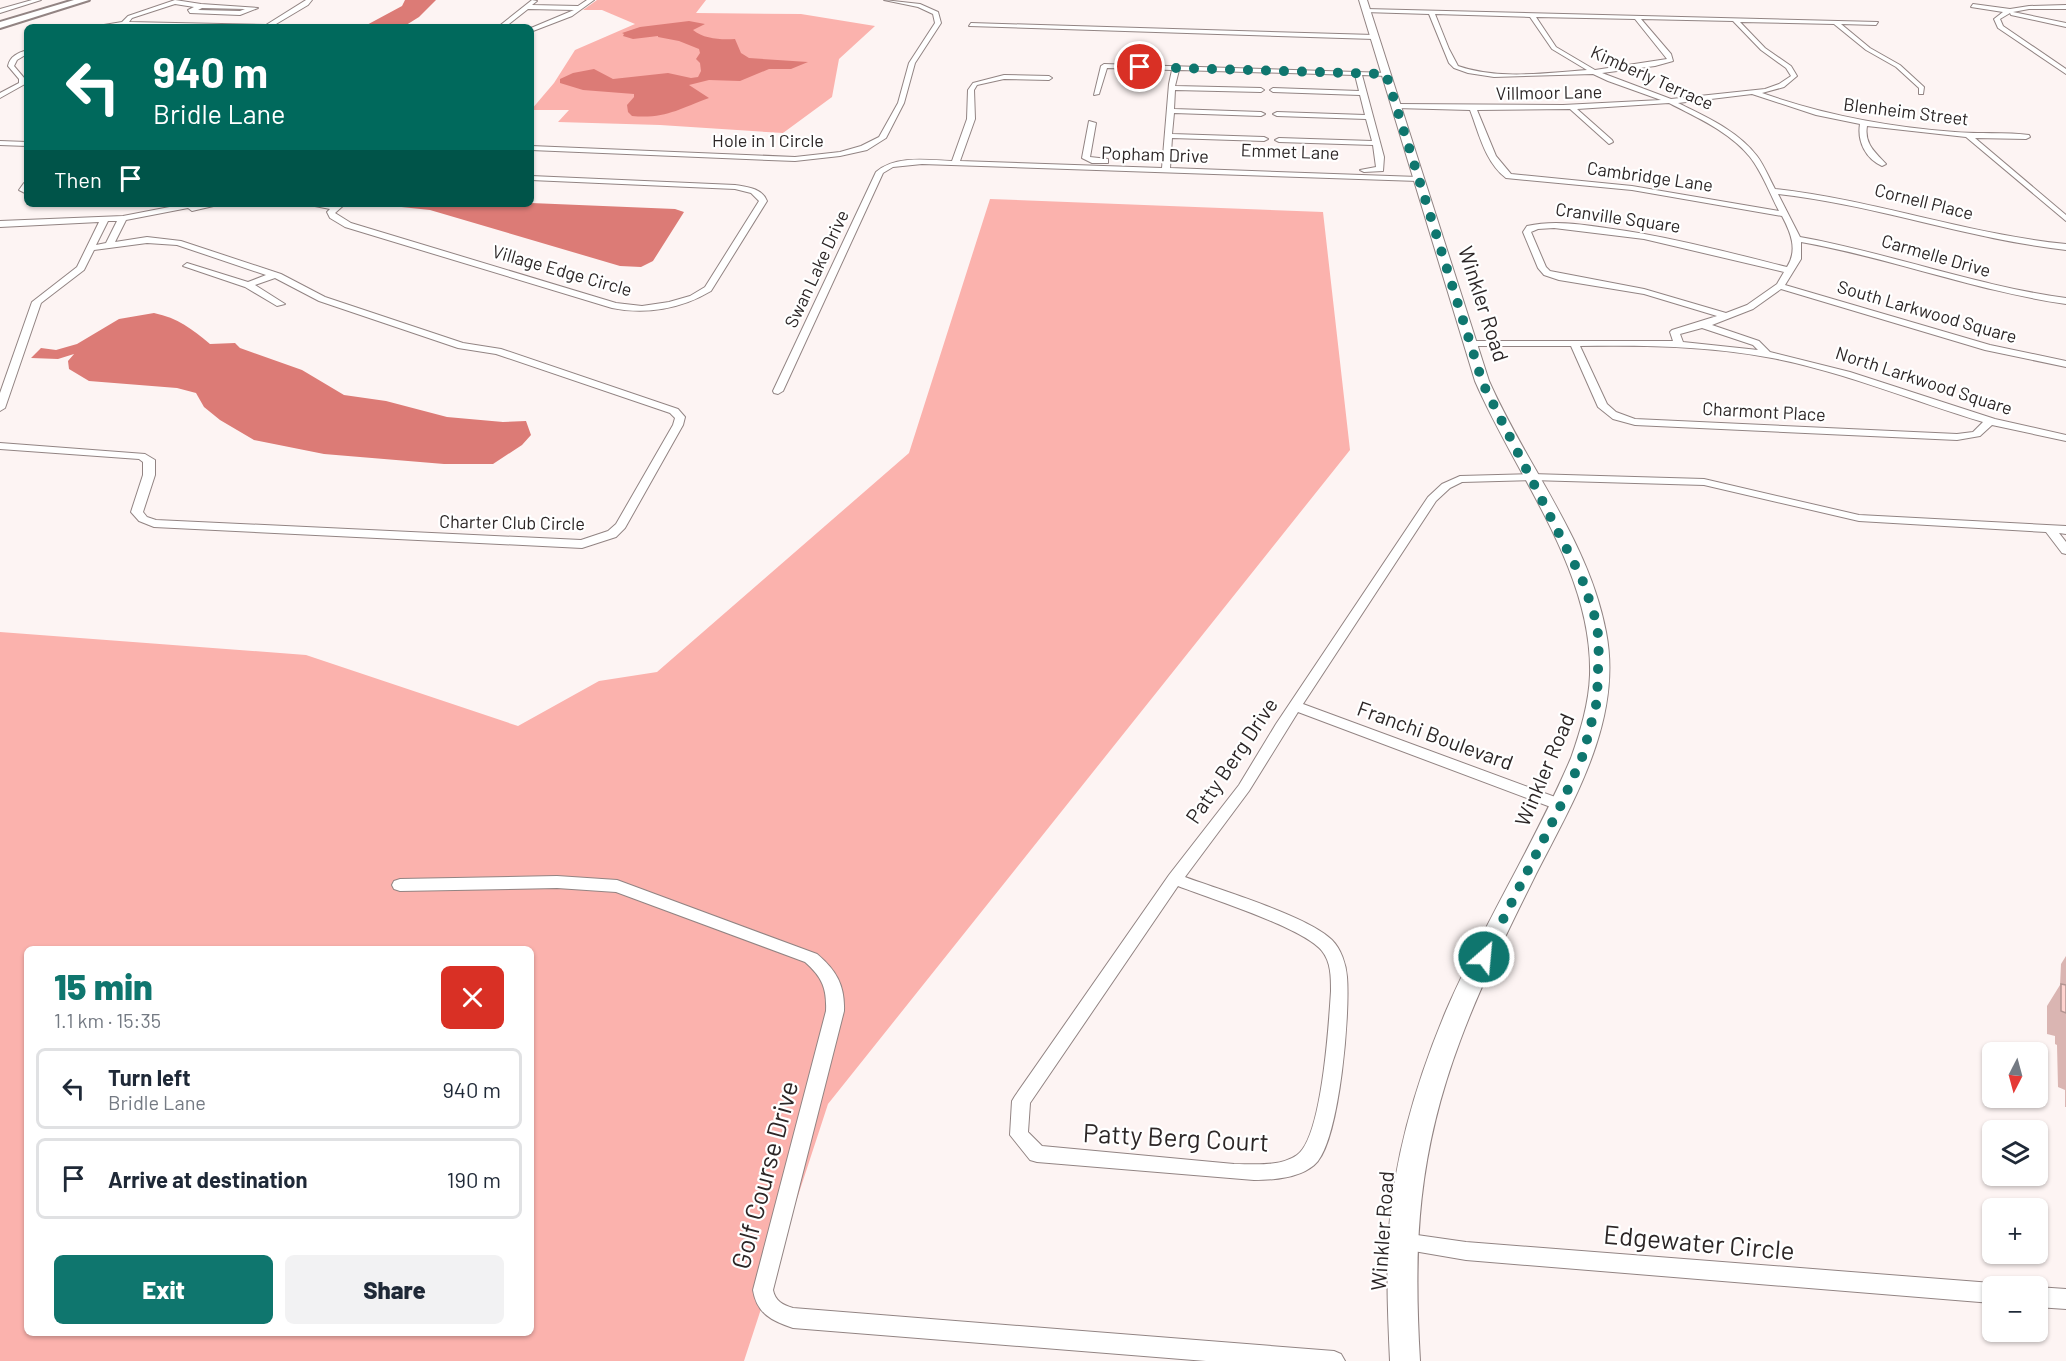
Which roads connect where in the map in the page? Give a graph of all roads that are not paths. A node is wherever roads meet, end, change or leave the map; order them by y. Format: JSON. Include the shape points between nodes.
{"nodes":[{"id":1,"x":38,"y":0,"type":"edge"},
{"id":2,"x":66,"y":0,"type":"edge"},
{"id":3,"x":84,"y":0,"type":"edge"},
{"id":4,"x":309,"y":0,"type":"edge"},
{"id":5,"x":547,"y":0,"type":"edge"},
{"id":6,"x":591,"y":0,"type":"edge"},
{"id":7,"x":887,"y":0,"type":"edge"},
{"id":8,"x":2046,"y":0,"type":"edge"},
{"id":9,"x":178,"y":1,"type":"edge"},
{"id":10,"x":534,"y":5,"type":"edge"},
{"id":11,"x":1365,"y":5,"type":"edge"},
{"id":12,"x":201,"y":6,"type":"junction"},
{"id":13,"x":2058,"y":7,"type":"junction"},
{"id":14,"x":579,"y":8,"type":"junction"},
{"id":15,"x":2066,"y":8,"type":"edge"},
{"id":16,"x":0,"y":11,"type":"edge"},
{"id":17,"x":1431,"y":12,"type":"junction"},
{"id":18,"x":2005,"y":13,"type":"junction"},
{"id":19,"x":1532,"y":15,"type":"junction"},
{"id":20,"x":1636,"y":17,"type":"junction"},
{"id":21,"x":1734,"y":19,"type":"junction"},
{"id":22,"x":0,"y":20,"type":"edge"},
{"id":23,"x":1835,"y":22,"type":"junction"},
{"id":24,"x":125,"y":23,"type":"junction"},
{"id":25,"x":1876,"y":23,"type":"dead end"},
{"id":26,"x":118,"y":24,"type":"edge"},
{"id":27,"x":160,"y":24,"type":"edge"},
{"id":28,"x":271,"y":24,"type":"edge"},
{"id":29,"x":506,"y":24,"type":"edge"},
{"id":30,"x":515,"y":24,"type":"edge"},
{"id":31,"x":2066,"y":25,"type":"edge"},
{"id":32,"x":0,"y":26,"type":"edge"},
{"id":33,"x":971,"y":26,"type":"dead end"},
{"id":34,"x":534,"y":29,"type":"edge"},
{"id":35,"x":1374,"y":36,"type":"junction"},
{"id":36,"x":24,"y":54,"type":"edge"},
{"id":37,"x":1176,"y":68,"type":"junction"},
{"id":38,"x":1593,"y":72,"type":"junction"},
{"id":39,"x":2066,"y":72,"type":"edge"},
{"id":40,"x":1358,"y":73,"type":"junction"},
{"id":41,"x":1386,"y":74,"type":"junction"},
{"id":42,"x":1049,"y":78,"type":"dead end"},
{"id":43,"x":1172,"y":87,"type":"junction"},
{"id":44,"x":13,"y":90,"type":"junction"},
{"id":45,"x":1261,"y":90,"type":"dead end"},
{"id":46,"x":1273,"y":90,"type":"dead end"},
{"id":47,"x":24,"y":91,"type":"edge"},
{"id":48,"x":1750,"y":92,"type":"junction"},
{"id":49,"x":1363,"y":93,"type":"junction"},
{"id":50,"x":1921,"y":93,"type":"dead end"},
{"id":51,"x":1096,"y":94,"type":"dead end"},
{"id":52,"x":0,"y":96,"type":"edge"},
{"id":53,"x":1672,"y":102,"type":"junction"},
{"id":54,"x":1396,"y":106,"type":"junction"},
{"id":55,"x":1473,"y":108,"type":"junction"},
{"id":56,"x":1573,"y":109,"type":"junction"},
{"id":57,"x":1170,"y":111,"type":"junction"},
{"id":58,"x":1261,"y":114,"type":"dead end"},
{"id":59,"x":1278,"y":114,"type":"dead end"},
{"id":60,"x":1369,"y":117,"type":"junction"},
{"id":61,"x":1092,"y":123,"type":"dead end"},
{"id":62,"x":1864,"y":124,"type":"junction"},
{"id":63,"x":1968,"y":135,"type":"junction"},
{"id":64,"x":1168,"y":136,"type":"junction"},
{"id":65,"x":2026,"y":137,"type":"dead end"},
{"id":66,"x":1264,"y":139,"type":"dead end"},
{"id":67,"x":1279,"y":140,"type":"dead end"},
{"id":68,"x":1609,"y":141,"type":"dead end"},
{"id":69,"x":1377,"y":142,"type":"junction"},
{"id":70,"x":0,"y":143,"type":"edge"},
{"id":71,"x":24,"y":144,"type":"edge"},
{"id":72,"x":534,"y":148,"type":"edge"},
{"id":73,"x":955,"y":163,"type":"junction"},
{"id":74,"x":1882,"y":164,"type":"dead end"},
{"id":75,"x":891,"y":165,"type":"joint"},
{"id":76,"x":1166,"y":167,"type":"junction"},
{"id":77,"x":534,"y":178,"type":"edge"},
{"id":78,"x":1418,"y":179,"type":"junction"},
{"id":79,"x":1773,"y":191,"type":"junction"},
{"id":80,"x":184,"y":207,"type":"edge"},
{"id":81,"x":202,"y":207,"type":"edge"},
{"id":82,"x":336,"y":207,"type":"edge"},
{"id":83,"x":151,"y":214,"type":"junction"},
{"id":84,"x":1785,"y":214,"type":"junction"},
{"id":85,"x":123,"y":218,"type":"junction"},
{"id":86,"x":2066,"y":219,"type":"edge"},
{"id":87,"x":104,"y":220,"type":"junction"},
{"id":88,"x":0,"y":224,"type":"edge"},
{"id":89,"x":1797,"y":239,"type":"junction"},
{"id":90,"x":110,"y":245,"type":"junction"},
{"id":91,"x":2066,"y":247,"type":"edge"},
{"id":92,"x":92,"y":248,"type":"junction"},
{"id":93,"x":188,"y":266,"type":"dead end"},
{"id":94,"x":1791,"y":271,"type":"junction"},
{"id":95,"x":274,"y":275,"type":"junction"},
{"id":96,"x":248,"y":285,"type":"junction"},
{"id":97,"x":1780,"y":286,"type":"junction"},
{"id":98,"x":2066,"y":301,"type":"edge"},
{"id":99,"x":280,"y":304,"type":"dead end"},
{"id":100,"x":1725,"y":316,"type":"junction"},
{"id":101,"x":1702,"y":325,"type":"junction"},
{"id":102,"x":1679,"y":343,"type":"junction"},
{"id":103,"x":1470,"y":344,"type":"junction"},
{"id":104,"x":1575,"y":345,"type":"junction"},
{"id":105,"x":1773,"y":355,"type":"junction"},
{"id":106,"x":2066,"y":364,"type":"edge"},
{"id":107,"x":778,"y":391,"type":"dead end"},
{"id":108,"x":0,"y":408,"type":"edge"},
{"id":109,"x":1989,"y":420,"type":"junction"},
{"id":110,"x":2066,"y":438,"type":"edge"},
{"id":111,"x":0,"y":446,"type":"edge"},
{"id":112,"x":1531,"y":477,"type":"junction"},
{"id":113,"x":2050,"y":530,"type":"junction"},
{"id":114,"x":2066,"y":530,"type":"edge"},
{"id":115,"x":2066,"y":550,"type":"edge"},
{"id":116,"x":1295,"y":706,"type":"junction"},
{"id":117,"x":1561,"y":805,"type":"junction"},
{"id":118,"x":1175,"y":879,"type":"junction"},
{"id":119,"x":400,"y":885,"type":"dead end"},
{"id":120,"x":1019,"y":1135,"type":"joint"},
{"id":121,"x":1403,"y":1242,"type":"junction"},
{"id":122,"x":1982,"y":1292,"type":"edge"},
{"id":123,"x":2048,"y":1298,"type":"edge"},
{"id":124,"x":2066,"y":1299,"type":"edge"},
{"id":125,"x":1334,"y":1361,"type":"edge"},
{"id":126,"x":1405,"y":1361,"type":"edge"}],
"edges":[{"from":1,"to":16,"type":"street"},
{"from":2,"to":22,"type":"main road"},
{"from":3,"to":32,"type":"main road"},
{"from":4,"to":28,"type":"street"},
{"from":5,"to":10,"type":"street"},
{"from":6,"to":14,"type":"street"},
{"from":7,"to":72,"type":"street","name":"Hole in 1 Circle","via":[[925,7],[936,14],[938,23],[912,63],[901,103],[886,134],[864,148],[830,156],[784,159]]},
{"from":8,"to":13,"type":"street"},
{"from":9,"to":12,"type":"street"},
{"from":9,"to":24,"type":"street","via":[[130,16]]},
{"from":10,"to":14,"type":"street"},
{"from":10,"to":29,"type":"street"},
{"from":10,"to":30,"type":"street"},
{"from":11,"to":17,"type":"street"},
{"from":11,"to":35,"type":"street","name":"Winkler Road"},
{"from":12,"to":12,"type":"street","via":[[254,7],[255,8],[240,13],[190,11]]},
{"from":13,"to":15,"type":"street"},
{"from":13,"to":18,"type":"street"},
{"from":14,"to":34,"type":"street"},
{"from":17,"to":19,"type":"street"},
{"from":17,"to":38,"type":"street","via":[[1454,65],[1465,71],[1494,75]]},
{"from":18,"to":18,"type":"street","via":[[1976,10],[1971,8],[1972,6]]},
{"from":18,"to":31,"type":"street"},
{"from":18,"to":39,"type":"street","via":[[1996,19],[2000,27]]},
{"from":19,"to":20,"type":"street"},
{"from":19,"to":38,"type":"street","name":"Kimberly Terrace","via":[[1557,51]]},
{"from":20,"to":21,"type":"street"},
{"from":20,"to":38,"type":"street","via":[[1671,60]]},
{"from":21,"to":23,"type":"street"},
{"from":21,"to":48,"type":"street","name":"Villmoor Lane","via":[[1793,73],[1785,84]]},
{"from":23,"to":25,"type":"street"},
{"from":23,"to":50,"type":"street","via":[[1914,79],[1922,88]]},
{"from":24,"to":26,"type":"street"},
{"from":24,"to":27,"type":"street"},
{"from":33,"to":35,"type":"street"},
{"from":35,"to":41,"type":"street","name":"Winkler Road"},
{"from":36,"to":44,"type":"street","via":[[11,63],[23,81]]},
{"from":37,"to":40,"type":"street"},
{"from":37,"to":43,"type":"street"},
{"from":37,"to":51,"type":"street","via":[[1104,66]]},
{"from":38,"to":53,"type":"street","name":"Kimberly Terrace"},
{"from":40,"to":41,"type":"street"},
{"from":40,"to":49,"type":"street"},
{"from":41,"to":54,"type":"street","name":"Winkler Road"},
{"from":42,"to":73,"type":"street","via":[[1004,77],[975,84],[971,90],[971,119]]},
{"from":43,"to":45,"type":"street"},
{"from":43,"to":57,"type":"street"},
{"from":44,"to":47,"type":"street"},
{"from":44,"to":52,"type":"street"},
{"from":46,"to":49,"type":"street"},
{"from":48,"to":53,"type":"street","name":"Villmoor Lane"},
{"from":48,"to":62,"type":"street","name":"Blenheim Street","via":[[1810,112]]},
{"from":49,"to":60,"type":"street"},
{"from":53,"to":56,"type":"street","name":"Villmoor Lane"},
{"from":53,"to":79,"type":"street","name":"Kimberly Terrace","via":[[1738,141],[1754,157]]},
{"from":54,"to":55,"type":"street","name":"Villmoor Lane"},
{"from":54,"to":78,"type":"street","name":"Winkler Road"},
{"from":55,"to":56,"type":"street","name":"Villmoor Lane"},
{"from":55,"to":84,"type":"street","name":"Cambridge Lane","via":[[1496,164],[1509,176],[1632,188]]},
{"from":56,"to":68,"type":"street"},
{"from":57,"to":58,"type":"street"},
{"from":57,"to":64,"type":"street"},
{"from":59,"to":60,"type":"street"},
{"from":60,"to":69,"type":"street"},
{"from":61,"to":76,"type":"street","name":"Emmet Lane","via":[[1086,158]]},
{"from":62,"to":63,"type":"street","name":"Blenheim Street"},
{"from":62,"to":74,"type":"street","via":[[1862,138]]},
{"from":63,"to":65,"type":"street","name":"Blenheim Street"},
{"from":63,"to":86,"type":"street"},
{"from":64,"to":66,"type":"street"},
{"from":64,"to":76,"type":"street"},
{"from":67,"to":69,"type":"street"},
{"from":69,"to":76,"type":"street","name":"Emmet Lane","via":[[1380,169]]},
{"from":70,"to":71,"type":"street"},
{"from":73,"to":75,"type":"street","name":"Popham Drive"},
{"from":73,"to":76,"type":"street","name":"Popham Drive"},
{"from":75,"to":107,"type":"street","name":"Swan Lake Drive","via":[[880,172]]},
{"from":76,"to":78,"type":"street","name":"Popham Drive"},
{"from":77,"to":82,"type":"street","name":"Village Edge Circle","via":[[735,187],[754,191],[763,201],[708,289],[682,302],[642,309],[615,306],[348,225],[333,216],[331,212]]},
{"from":78,"to":103,"type":"street","name":"Winkler Road"},
{"from":79,"to":84,"type":"street","name":"Kimberly Terrace"},
{"from":79,"to":91,"type":"street","name":"Cornell Place","via":[[1871,205],[2010,240]]},
{"from":80,"to":83,"type":"street"},
{"from":81,"to":83,"type":"street"},
{"from":83,"to":85,"type":"street"},
{"from":84,"to":89,"type":"street","name":"Kimberly Terrace"},
{"from":85,"to":87,"type":"street"},
{"from":85,"to":90,"type":"street"},
{"from":87,"to":88,"type":"street"},
{"from":87,"to":92,"type":"street"},
{"from":89,"to":94,"type":"street","via":[[1797,260]]},
{"from":89,"to":98,"type":"street","name":"Carmelle Drive","via":[[1846,248],[2003,291]]},
{"from":90,"to":92,"type":"street","name":"Charter Club Circle"},
{"from":90,"to":95,"type":"street","name":"Charter Club Circle","via":[[170,241]]},
{"from":92,"to":108,"type":"street","via":[[81,268],[37,302]]},
{"from":93,"to":96,"type":"street"},
{"from":94,"to":97,"type":"street"},
{"from":94,"to":100,"type":"street","name":"Cranville Square","via":[[1637,235],[1551,225],[1527,232],[1542,268],[1558,278],[1651,292]]},
{"from":95,"to":96,"type":"street"},
{"from":95,"to":111,"type":"street","name":"Charter Club Circle","via":[[322,299],[461,346],[498,351],[653,403],[674,411],[680,417],[678,425],[621,526],[599,540],[564,545],[154,523],[137,512],[149,475],[149,460],[141,456]]},
{"from":96,"to":99,"type":"street"},
{"from":97,"to":100,"type":"street","via":[[1759,302]]},
{"from":97,"to":106,"type":"street","name":"South Larkwood Square","via":[[1988,348]]},
{"from":100,"to":101,"type":"street"},
{"from":101,"to":102,"type":"street","via":[[1675,332]]},
{"from":101,"to":105,"type":"street","name":"North Larkwood Square","via":[[1756,344]]},
{"from":102,"to":104,"type":"street"},
{"from":102,"to":105,"type":"street","name":"North Larkwood Square"},
{"from":103,"to":104,"type":"street"},
{"from":103,"to":112,"type":"street","name":"Winkler Road","via":[[1488,394]]},
{"from":104,"to":109,"type":"street","name":"Charmont Place","via":[[1607,412],[1635,422],[1957,437],[1982,433]]},
{"from":105,"to":109,"type":"street","name":"North Larkwood Square","via":[[1825,367]]},
{"from":109,"to":110,"type":"street","name":"North Larkwood Square"},
{"from":112,"to":113,"type":"street","name":"Patty Berg Drive","via":[[1704,482],[1859,518]]},
{"from":112,"to":116,"type":"street","name":"Patty Berg Drive","via":[[1460,479],[1432,499]]},
{"from":112,"to":117,"type":"street","name":"Winkler Road","via":[[1582,579],[1599,639],[1600,675],[1592,728]]},
{"from":113,"to":114,"type":"street","name":"Patty Berg Drive"},
{"from":113,"to":115,"type":"street"},
{"from":116,"to":117,"type":"street","name":"Franchi Boulevard"},
{"from":116,"to":118,"type":"street","name":"Patty Berg Drive","via":[[1244,788]]},
{"from":117,"to":121,"type":"street","name":"Winkler Road","via":[[1447,1038],[1416,1136]]},
{"from":118,"to":120,"type":"street","name":"Patty Berg Drive","via":[[1021,1101]]},
{"from":118,"to":120,"type":"street","name":"Patty Berg Court","via":[[1300,928],[1323,940],[1335,956],[1339,997],[1333,1066],[1312,1154],[1292,1168],[1234,1172],[1037,1154]]},
{"from":119,"to":125,"type":"street","name":"Golf Course Drive","via":[[557,882],[617,886],[811,958],[822,967],[834,982],[836,1011],[764,1290],[768,1307],[778,1313],[793,1318]]},
{"from":121,"to":122,"type":"street","name":"Edgewater Circle","via":[[1478,1252]]},
{"from":121,"to":126,"type":"street","name":"Winkler Road"},
{"from":123,"to":124,"type":"street"}]}
